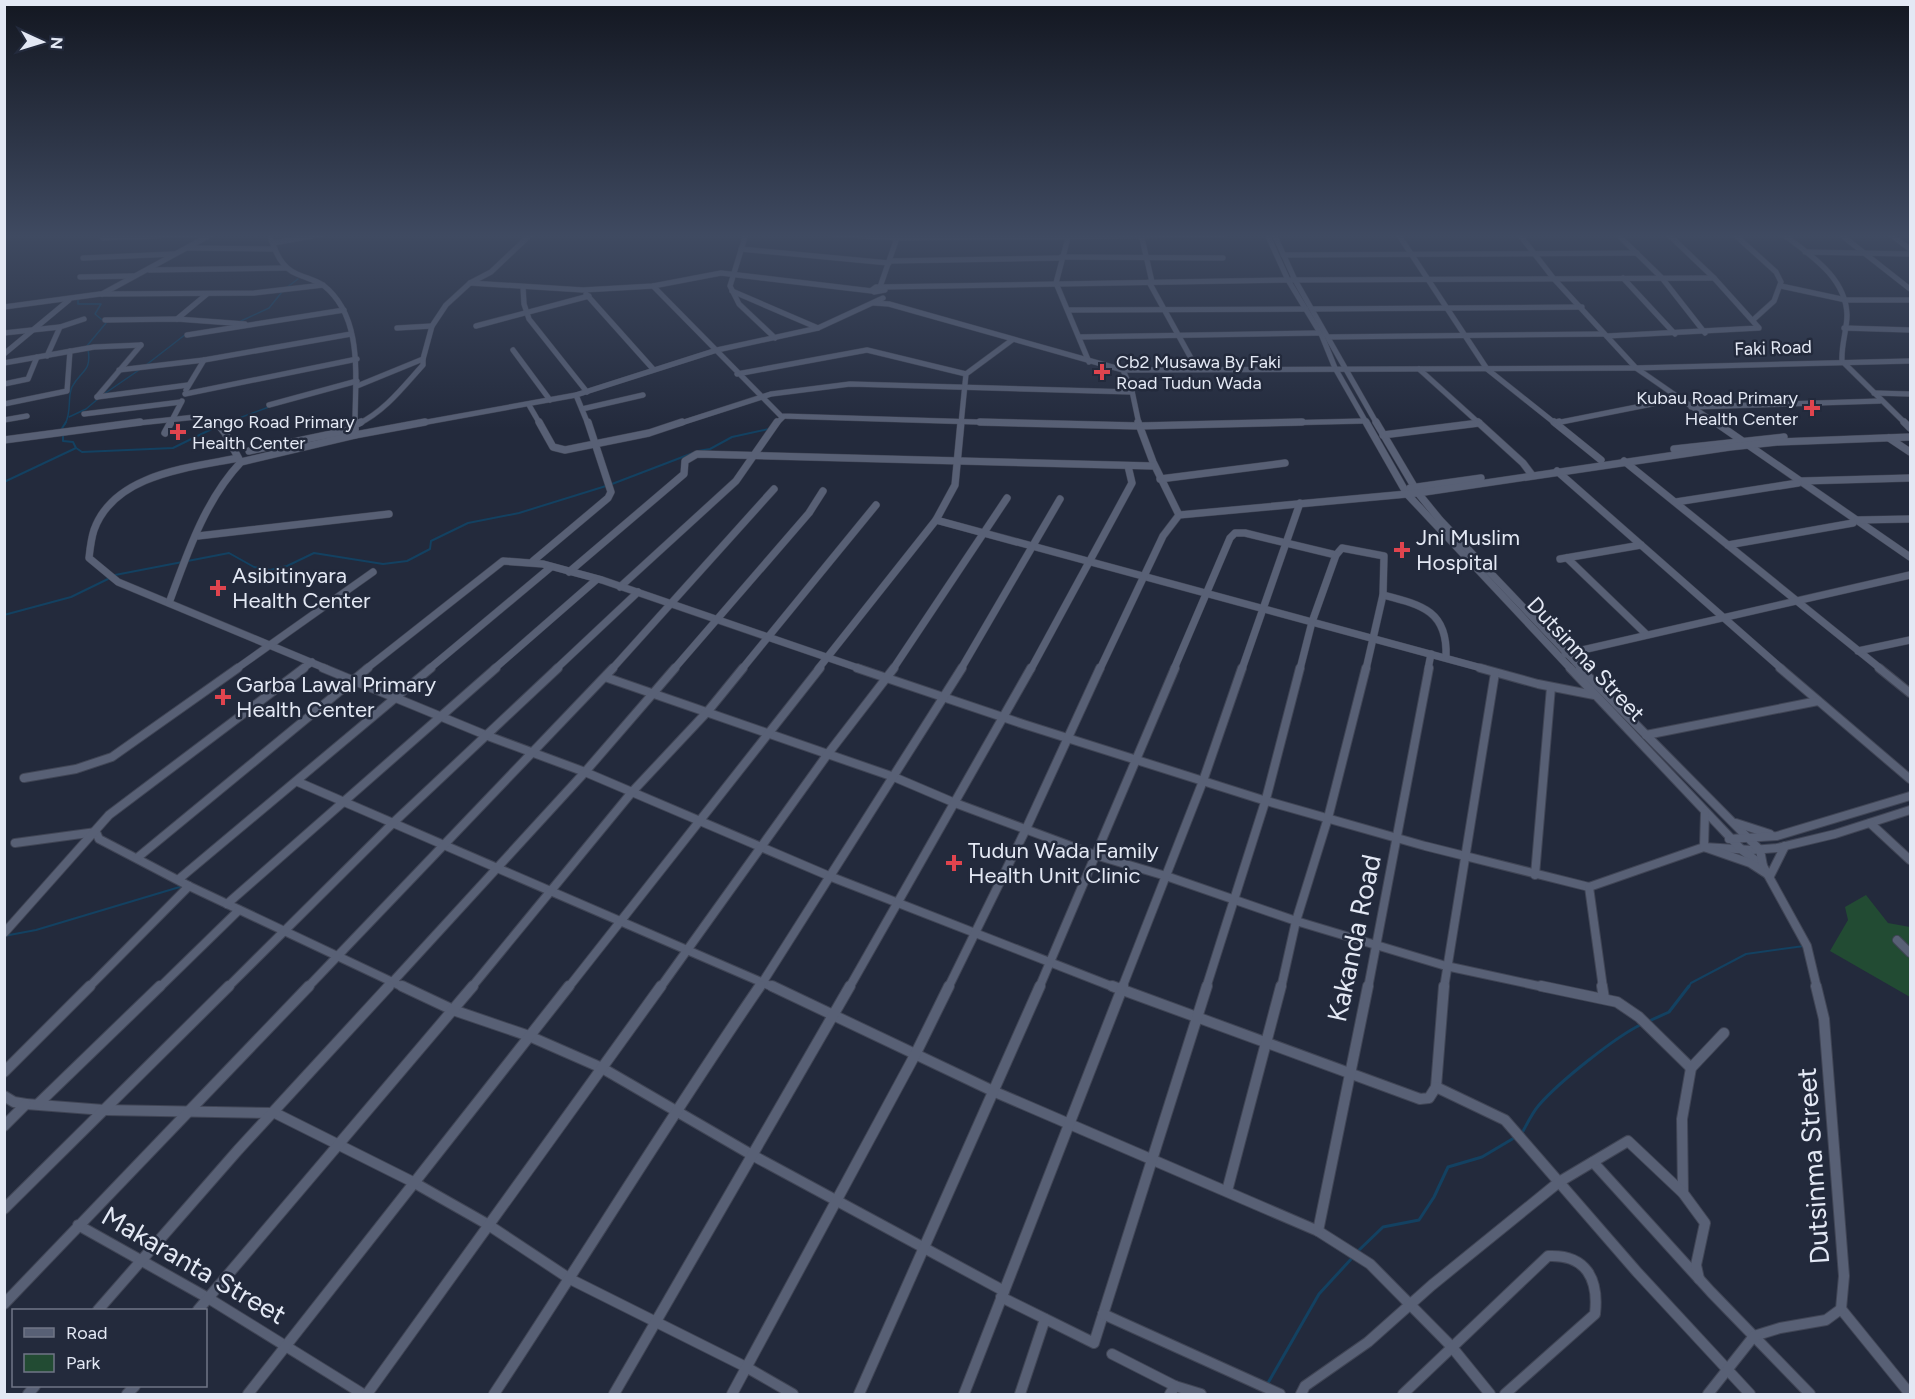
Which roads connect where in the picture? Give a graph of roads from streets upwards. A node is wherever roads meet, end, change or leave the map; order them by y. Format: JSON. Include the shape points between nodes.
{"nodes":[{"id":1,"x":68,"y":299,"type":"edge"},
{"id":2,"x":70,"y":299,"type":"edge"},
{"id":3,"x":201,"y":299,"type":"edge"},
{"id":4,"x":335,"y":299,"type":"edge"},
{"id":5,"x":452,"y":299,"type":"edge"},
{"id":6,"x":524,"y":299,"type":"edge"},
{"id":7,"x":577,"y":299,"type":"edge"},
{"id":8,"x":592,"y":299,"type":"edge"},
{"id":9,"x":666,"y":299,"type":"edge"},
{"id":10,"x":736,"y":299,"type":"edge"},
{"id":11,"x":751,"y":299,"type":"edge"},
{"id":12,"x":872,"y":299,"type":"edge"},
{"id":13,"x":884,"y":299,"type":"edge"},
{"id":14,"x":1063,"y":299,"type":"edge"},
{"id":15,"x":1159,"y":299,"type":"edge"},
{"id":16,"x":1304,"y":299,"type":"edge"},
{"id":17,"x":1442,"y":299,"type":"edge"},
{"id":18,"x":1574,"y":299,"type":"edge"},
{"id":19,"x":1643,"y":299,"type":"edge"},
{"id":20,"x":1679,"y":299,"type":"edge"},
{"id":21,"x":1734,"y":299,"type":"edge"},
{"id":22,"x":1773,"y":299,"type":"edge"},
{"id":23,"x":1843,"y":299,"type":"edge"},
{"id":24,"x":1846,"y":300,"type":"junction"},
{"id":25,"x":1909,"y":301,"type":"edge"},
{"id":26,"x":4,"y":307,"type":"edge"},
{"id":27,"x":1582,"y":307,"type":"junction"},
{"id":28,"x":1448,"y":308,"type":"junction"},
{"id":29,"x":1310,"y":309,"type":"junction"},
{"id":30,"x":344,"y":310,"type":"junction"},
{"id":31,"x":1068,"y":310,"type":"junction"},
{"id":32,"x":1164,"y":310,"type":"junction"},
{"id":33,"x":526,"y":313,"type":"junction"},
{"id":34,"x":84,"y":319,"type":"dead end"},
{"id":35,"x":177,"y":319,"type":"junction"},
{"id":36,"x":105,"y":320,"type":"dead end"},
{"id":37,"x":1753,"y":320,"type":"junction"},
{"id":38,"x":250,"y":325,"type":"junction"},
{"id":39,"x":432,"y":326,"type":"junction"},
{"id":40,"x":476,"y":326,"type":"dead end"},
{"id":41,"x":60,"y":327,"type":"junction"},
{"id":42,"x":397,"y":328,"type":"dead end"},
{"id":43,"x":818,"y":328,"type":"junction"},
{"id":44,"x":1844,"y":328,"type":"junction"},
{"id":45,"x":36,"y":329,"type":"junction"},
{"id":46,"x":1911,"y":330,"type":"edge"},
{"id":47,"x":4,"y":333,"type":"edge"},
{"id":48,"x":1319,"y":333,"type":"junction"},
{"id":49,"x":1705,"y":333,"type":"junction"},
{"id":50,"x":351,"y":334,"type":"junction"},
{"id":51,"x":1466,"y":334,"type":"junction"},
{"id":52,"x":1676,"y":334,"type":"junction"},
{"id":53,"x":187,"y":335,"type":"dead end"},
{"id":54,"x":1606,"y":335,"type":"junction"},
{"id":55,"x":1179,"y":336,"type":"junction"},
{"id":56,"x":1328,"y":336,"type":"junction"},
{"id":57,"x":775,"y":338,"type":"junction"},
{"id":58,"x":1079,"y":338,"type":"junction"},
{"id":59,"x":1012,"y":340,"type":"junction"},
{"id":60,"x":513,"y":350,"type":"dead end"},
{"id":61,"x":717,"y":350,"type":"junction"},
{"id":62,"x":70,"y":351,"type":"junction"},
{"id":63,"x":4,"y":354,"type":"edge"},
{"id":64,"x":47,"y":356,"type":"junction"},
{"id":65,"x":37,"y":357,"type":"junction"},
{"id":66,"x":357,"y":359,"type":"junction"},
{"id":67,"x":423,"y":359,"type":"junction"},
{"id":68,"x":204,"y":360,"type":"junction"},
{"id":69,"x":1842,"y":361,"type":"junction"},
{"id":70,"x":1911,"y":361,"type":"edge"},
{"id":71,"x":1089,"y":362,"type":"junction"},
{"id":72,"x":4,"y":363,"type":"edge"},
{"id":73,"x":1335,"y":368,"type":"junction"},
{"id":74,"x":1636,"y":368,"type":"junction"},
{"id":75,"x":653,"y":369,"type":"junction"},
{"id":76,"x":1197,"y":369,"type":"junction"},
{"id":77,"x":1344,"y":369,"type":"junction"},
{"id":78,"x":1419,"y":369,"type":"junction"},
{"id":79,"x":1487,"y":369,"type":"junction"},
{"id":80,"x":119,"y":370,"type":"junction"},
{"id":81,"x":1123,"y":370,"type":"junction"},
{"id":82,"x":737,"y":374,"type":"junction"},
{"id":83,"x":966,"y":374,"type":"junction"},
{"id":84,"x":4,"y":384,"type":"edge"},
{"id":85,"x":357,"y":384,"type":"junction"},
{"id":86,"x":188,"y":385,"type":"junction"},
{"id":87,"x":967,"y":386,"type":"junction"},
{"id":88,"x":587,"y":392,"type":"junction"},
{"id":89,"x":1132,"y":392,"type":"junction"},
{"id":90,"x":1874,"y":393,"type":"junction"},
{"id":91,"x":185,"y":394,"type":"junction"},
{"id":92,"x":1911,"y":394,"type":"edge"},
{"id":93,"x":576,"y":395,"type":"junction"},
{"id":94,"x":644,"y":395,"type":"dead end"},
{"id":95,"x":761,"y":398,"type":"junction"},
{"id":96,"x":1677,"y":399,"type":"junction"},
{"id":97,"x":550,"y":400,"type":"junction"},
{"id":98,"x":1880,"y":400,"type":"junction"},
{"id":99,"x":181,"y":402,"type":"junction"},
{"id":100,"x":4,"y":404,"type":"edge"},
{"id":101,"x":268,"y":405,"type":"dead end"},
{"id":102,"x":528,"y":405,"type":"junction"},
{"id":103,"x":1691,"y":407,"type":"junction"},
{"id":104,"x":582,"y":410,"type":"junction"},
{"id":105,"x":84,"y":414,"type":"dead end"},
{"id":106,"x":27,"y":416,"type":"dead end"},
{"id":107,"x":783,"y":417,"type":"junction"},
{"id":108,"x":173,"y":419,"type":"junction"},
{"id":109,"x":4,"y":420,"type":"edge"},
{"id":110,"x":963,"y":421,"type":"junction"},
{"id":111,"x":1363,"y":421,"type":"junction"},
{"id":112,"x":1479,"y":423,"type":"junction"},
{"id":113,"x":1556,"y":423,"type":"junction"},
{"id":114,"x":1139,"y":426,"type":"junction"},
{"id":115,"x":1719,"y":427,"type":"junction"},
{"id":116,"x":1911,"y":428,"type":"edge"},
{"id":117,"x":355,"y":430,"type":"junction"},
{"id":118,"x":165,"y":433,"type":"dead end"},
{"id":119,"x":1911,"y":433,"type":"edge"},
{"id":120,"x":1383,"y":435,"type":"junction"},
{"id":121,"x":1911,"y":437,"type":"edge"},
{"id":122,"x":1889,"y":438,"type":"junction"},
{"id":123,"x":4,"y":440,"type":"edge"},
{"id":124,"x":1734,"y":441,"type":"junction"},
{"id":125,"x":596,"y":442,"type":"junction"},
{"id":126,"x":1742,"y":443,"type":"junction"},
{"id":127,"x":1750,"y":445,"type":"junction"},
{"id":128,"x":249,"y":451,"type":"dead end"},
{"id":129,"x":1911,"y":452,"type":"edge"},
{"id":130,"x":753,"y":454,"type":"junction"},
{"id":131,"x":240,"y":460,"type":"junction"},
{"id":132,"x":1601,"y":460,"type":"junction"},
{"id":133,"x":958,"y":461,"type":"junction"},
{"id":134,"x":1624,"y":461,"type":"junction"},
{"id":135,"x":1285,"y":463,"type":"dead end"},
{"id":136,"x":1128,"y":466,"type":"junction"},
{"id":137,"x":1153,"y":466,"type":"junction"},
{"id":138,"x":1557,"y":471,"type":"junction"},
{"id":139,"x":1531,"y":473,"type":"junction"},
{"id":140,"x":1911,"y":478,"type":"edge"},
{"id":141,"x":1160,"y":479,"type":"junction"},
{"id":142,"x":1800,"y":482,"type":"junction"},
{"id":143,"x":774,"y":489,"type":"dead end"},
{"id":144,"x":1416,"y":490,"type":"junction"},
{"id":145,"x":823,"y":491,"type":"dead end"},
{"id":146,"x":1405,"y":491,"type":"junction"},
{"id":147,"x":1007,"y":498,"type":"dead end"},
{"id":148,"x":1060,"y":499,"type":"dead end"},
{"id":149,"x":1300,"y":502,"type":"junction"},
{"id":150,"x":1676,"y":502,"type":"junction"},
{"id":151,"x":876,"y":505,"type":"dead end"},
{"id":152,"x":389,"y":514,"type":"dead end"},
{"id":153,"x":1179,"y":514,"type":"junction"},
{"id":154,"x":1911,"y":519,"type":"edge"},
{"id":155,"x":936,"y":520,"type":"junction"},
{"id":156,"x":1856,"y":521,"type":"junction"},
{"id":157,"x":982,"y":532,"type":"junction"},
{"id":158,"x":198,"y":536,"type":"junction"},
{"id":159,"x":1286,"y":543,"type":"junction"},
{"id":160,"x":1034,"y":545,"type":"junction"},
{"id":161,"x":1641,"y":545,"type":"junction"},
{"id":162,"x":1728,"y":545,"type":"junction"},
{"id":163,"x":1336,"y":555,"type":"junction"},
{"id":164,"x":1911,"y":557,"type":"edge"},
{"id":165,"x":533,"y":561,"type":"junction"},
{"id":166,"x":1091,"y":561,"type":"junction"},
{"id":167,"x":1911,"y":562,"type":"edge"},
{"id":168,"x":551,"y":567,"type":"junction"},
{"id":169,"x":373,"y":572,"type":"dead end"},
{"id":170,"x":569,"y":572,"type":"junction"},
{"id":171,"x":1143,"y":575,"type":"junction"},
{"id":172,"x":1911,"y":575,"type":"edge"},
{"id":173,"x":596,"y":580,"type":"junction"},
{"id":174,"x":620,"y":587,"type":"junction"},
{"id":175,"x":638,"y":592,"type":"junction"},
{"id":176,"x":1206,"y":593,"type":"junction"},
{"id":177,"x":1383,"y":595,"type":"junction"},
{"id":178,"x":1794,"y":600,"type":"junction"},
{"id":179,"x":169,"y":603,"type":"junction"},
{"id":180,"x":672,"y":604,"type":"junction"},
{"id":181,"x":1263,"y":609,"type":"junction"},
{"id":182,"x":1722,"y":617,"type":"junction"},
{"id":183,"x":718,"y":619,"type":"junction"},
{"id":184,"x":1312,"y":622,"type":"junction"},
{"id":185,"x":1646,"y":634,"type":"junction"},
{"id":186,"x":770,"y":635,"type":"junction"},
{"id":187,"x":1374,"y":638,"type":"junction"},
{"id":188,"x":1911,"y":640,"type":"edge"},
{"id":189,"x":270,"y":646,"type":"junction"},
{"id":190,"x":1858,"y":651,"type":"junction"},
{"id":191,"x":1431,"y":654,"type":"junction"},
{"id":192,"x":1565,"y":654,"type":"junction"},
{"id":193,"x":827,"y":656,"type":"junction"},
{"id":194,"x":1446,"y":657,"type":"junction"},
{"id":195,"x":312,"y":662,"type":"junction"},
{"id":196,"x":1495,"y":673,"type":"junction"},
{"id":197,"x":605,"y":676,"type":"junction"},
{"id":198,"x":887,"y":678,"type":"junction"},
{"id":199,"x":354,"y":679,"type":"junction"},
{"id":200,"x":1551,"y":687,"type":"junction"},
{"id":201,"x":653,"y":693,"type":"junction"},
{"id":202,"x":1911,"y":693,"type":"edge"},
{"id":203,"x":1594,"y":694,"type":"junction"},
{"id":204,"x":398,"y":698,"type":"junction"},
{"id":205,"x":944,"y":698,"type":"junction"},
{"id":206,"x":1818,"y":701,"type":"junction"},
{"id":207,"x":708,"y":711,"type":"junction"},
{"id":208,"x":1003,"y":716,"type":"junction"},
{"id":209,"x":442,"y":717,"type":"junction"},
{"id":210,"x":768,"y":732,"type":"junction"},
{"id":211,"x":1646,"y":735,"type":"junction"},
{"id":212,"x":488,"y":736,"type":"junction"},
{"id":213,"x":1068,"y":738,"type":"junction"},
{"id":214,"x":532,"y":753,"type":"junction"},
{"id":215,"x":827,"y":755,"type":"junction"},
{"id":216,"x":1134,"y":760,"type":"junction"},
{"id":217,"x":585,"y":772,"type":"junction"},
{"id":218,"x":894,"y":777,"type":"junction"},
{"id":219,"x":24,"y":778,"type":"dead end"},
{"id":220,"x":1911,"y":779,"type":"edge"},
{"id":221,"x":1203,"y":781,"type":"junction"},
{"id":222,"x":298,"y":782,"type":"junction"},
{"id":223,"x":632,"y":792,"type":"junction"},
{"id":224,"x":1911,"y":796,"type":"edge"},
{"id":225,"x":1266,"y":799,"type":"junction"},
{"id":226,"x":343,"y":800,"type":"junction"},
{"id":227,"x":955,"y":803,"type":"junction"},
{"id":228,"x":1911,"y":810,"type":"edge"},
{"id":229,"x":1705,"y":812,"type":"junction"},
{"id":230,"x":1328,"y":818,"type":"junction"},
{"id":231,"x":698,"y":821,"type":"junction"},
{"id":232,"x":1732,"y":822,"type":"junction"},
{"id":233,"x":393,"y":823,"type":"junction"},
{"id":234,"x":1870,"y":823,"type":"junction"},
{"id":235,"x":1026,"y":829,"type":"junction"},
{"id":236,"x":96,"y":832,"type":"junction"},
{"id":237,"x":1777,"y":836,"type":"junction"},
{"id":238,"x":1731,"y":838,"type":"junction"},
{"id":239,"x":1748,"y":838,"type":"junction"},
{"id":240,"x":1398,"y":839,"type":"junction"},
{"id":241,"x":15,"y":843,"type":"dead end"},
{"id":242,"x":442,"y":844,"type":"junction"},
{"id":243,"x":1721,"y":845,"type":"junction"},
{"id":244,"x":1785,"y":846,"type":"junction"},
{"id":245,"x":1704,"y":847,"type":"junction"},
{"id":246,"x":762,"y":848,"type":"junction"},
{"id":247,"x":1743,"y":850,"type":"junction"},
{"id":248,"x":1760,"y":850,"type":"junction"},
{"id":249,"x":1095,"y":855,"type":"junction"},
{"id":250,"x":137,"y":858,"type":"junction"},
{"id":251,"x":1465,"y":858,"type":"junction"},
{"id":252,"x":1911,"y":860,"type":"edge"},
{"id":253,"x":1763,"y":866,"type":"junction"},
{"id":254,"x":497,"y":867,"type":"junction"},
{"id":255,"x":1535,"y":875,"type":"junction"},
{"id":256,"x":829,"y":876,"type":"junction"},
{"id":257,"x":1166,"y":876,"type":"junction"},
{"id":258,"x":1770,"y":876,"type":"junction"},
{"id":259,"x":179,"y":879,"type":"junction"},
{"id":260,"x":189,"y":886,"type":"junction"},
{"id":261,"x":1589,"y":887,"type":"junction"},
{"id":262,"x":551,"y":891,"type":"junction"},
{"id":263,"x":1234,"y":901,"type":"junction"},
{"id":264,"x":898,"y":903,"type":"junction"},
{"id":265,"x":227,"y":904,"type":"junction"},
{"id":266,"x":239,"y":910,"type":"junction"},
{"id":267,"x":619,"y":921,"type":"junction"},
{"id":268,"x":1296,"y":921,"type":"junction"},
{"id":269,"x":283,"y":931,"type":"junction"},
{"id":270,"x":6,"y":932,"type":"edge"},
{"id":271,"x":975,"y":933,"type":"junction"},
{"id":272,"x":1897,"y":940,"type":"dead end"},
{"id":273,"x":1375,"y":944,"type":"junction"},
{"id":274,"x":686,"y":950,"type":"junction"},
{"id":275,"x":1911,"y":953,"type":"edge"},
{"id":276,"x":336,"y":954,"type":"junction"},
{"id":277,"x":1050,"y":962,"type":"junction"},
{"id":278,"x":1446,"y":966,"type":"junction"},
{"id":279,"x":395,"y":981,"type":"junction"},
{"id":280,"x":763,"y":982,"type":"junction"},
{"id":281,"x":1123,"y":990,"type":"junction"},
{"id":282,"x":1605,"y":998,"type":"junction"},
{"id":283,"x":453,"y":1010,"type":"junction"},
{"id":284,"x":833,"y":1015,"type":"junction"},
{"id":285,"x":1197,"y":1019,"type":"junction"},
{"id":286,"x":1724,"y":1033,"type":"dead end"},
{"id":287,"x":529,"y":1035,"type":"junction"},
{"id":288,"x":1268,"y":1043,"type":"junction"},
{"id":289,"x":915,"y":1055,"type":"junction"},
{"id":290,"x":602,"y":1068,"type":"junction"},
{"id":291,"x":1691,"y":1068,"type":"junction"},
{"id":292,"x":4,"y":1072,"type":"edge"},
{"id":293,"x":1349,"y":1074,"type":"junction"},
{"id":294,"x":1436,"y":1087,"type":"junction"},
{"id":295,"x":995,"y":1092,"type":"junction"},
{"id":296,"x":4,"y":1096,"type":"edge"},
{"id":297,"x":26,"y":1104,"type":"junction"},
{"id":298,"x":38,"y":1104,"type":"junction"},
{"id":299,"x":104,"y":1110,"type":"junction"},
{"id":300,"x":188,"y":1112,"type":"junction"},
{"id":301,"x":674,"y":1112,"type":"junction"},
{"id":302,"x":275,"y":1113,"type":"junction"},
{"id":303,"x":1069,"y":1124,"type":"junction"},
{"id":304,"x":4,"y":1126,"type":"edge"},
{"id":305,"x":338,"y":1142,"type":"junction"},
{"id":306,"x":752,"y":1155,"type":"junction"},
{"id":307,"x":1152,"y":1161,"type":"junction"},
{"id":308,"x":1593,"y":1162,"type":"junction"},
{"id":309,"x":413,"y":1182,"type":"junction"},
{"id":310,"x":1558,"y":1182,"type":"junction"},
{"id":311,"x":1227,"y":1191,"type":"junction"},
{"id":312,"x":1683,"y":1193,"type":"junction"},
{"id":313,"x":835,"y":1199,"type":"junction"},
{"id":314,"x":4,"y":1209,"type":"edge"},
{"id":315,"x":487,"y":1224,"type":"junction"},
{"id":316,"x":78,"y":1225,"type":"junction"},
{"id":317,"x":1318,"y":1231,"type":"junction"},
{"id":318,"x":924,"y":1249,"type":"junction"},
{"id":319,"x":140,"y":1261,"type":"junction"},
{"id":320,"x":570,"y":1279,"type":"junction"},
{"id":321,"x":1699,"y":1279,"type":"junction"},
{"id":322,"x":1003,"y":1294,"type":"junction"},
{"id":323,"x":208,"y":1298,"type":"junction"},
{"id":324,"x":4,"y":1304,"type":"edge"},
{"id":325,"x":1411,"y":1305,"type":"junction"},
{"id":326,"x":100,"y":1309,"type":"edge"},
{"id":327,"x":200,"y":1309,"type":"edge"},
{"id":328,"x":1841,"y":1309,"type":"junction"},
{"id":329,"x":1102,"y":1314,"type":"junction"},
{"id":330,"x":1045,"y":1319,"type":"junction"},
{"id":331,"x":655,"y":1322,"type":"junction"},
{"id":332,"x":1754,"y":1336,"type":"junction"},
{"id":333,"x":1451,"y":1346,"type":"junction"},
{"id":334,"x":285,"y":1347,"type":"junction"},
{"id":335,"x":1112,"y":1354,"type":"dead end"},
{"id":336,"x":746,"y":1367,"type":"junction"},
{"id":337,"x":1729,"y":1370,"type":"junction"},
{"id":338,"x":1172,"y":1390,"type":"edge"},
{"id":339,"x":248,"y":1395,"type":"edge"},
{"id":340,"x":365,"y":1395,"type":"edge"},
{"id":341,"x":494,"y":1395,"type":"edge"},
{"id":342,"x":614,"y":1395,"type":"edge"},
{"id":343,"x":732,"y":1395,"type":"edge"},
{"id":344,"x":793,"y":1395,"type":"edge"},
{"id":345,"x":859,"y":1395,"type":"edge"},
{"id":346,"x":964,"y":1395,"type":"edge"},
{"id":347,"x":1020,"y":1395,"type":"edge"},
{"id":348,"x":1201,"y":1395,"type":"edge"},
{"id":349,"x":1280,"y":1395,"type":"edge"},
{"id":350,"x":1301,"y":1395,"type":"edge"},
{"id":351,"x":1403,"y":1395,"type":"edge"},
{"id":352,"x":1490,"y":1395,"type":"edge"},
{"id":353,"x":1505,"y":1395,"type":"edge"},
{"id":354,"x":1708,"y":1395,"type":"edge"},
{"id":355,"x":1750,"y":1395,"type":"edge"},
{"id":356,"x":1810,"y":1395,"type":"edge"},
{"id":357,"x":1910,"y":1395,"type":"edge"}],
"edges":[{"from":1,"to":26,"type":"street"},
{"from":2,"to":45,"type":"street"},
{"from":3,"to":35,"type":"street"},
{"from":4,"to":30,"type":"street"},
{"from":5,"to":39,"type":"street"},
{"from":6,"to":33,"type":"street"},
{"from":7,"to":33,"type":"street"},
{"from":8,"to":75,"type":"street"},
{"from":9,"to":61,"type":"street"},
{"from":10,"to":57,"type":"street"},
{"from":11,"to":43,"type":"street"},
{"from":12,"to":43,"type":"street"},
{"from":13,"to":59,"type":"street","name":"Faki Road","via":[[889,304]]},
{"from":14,"to":31,"type":"street"},
{"from":15,"to":32,"type":"street"},
{"from":16,"to":29,"type":"street","name":"Dutsinma Street"},
{"from":17,"to":28,"type":"street"},
{"from":18,"to":27,"type":"street"},
{"from":19,"to":52,"type":"street"},
{"from":20,"to":49,"type":"street"},
{"from":21,"to":37,"type":"street"},
{"from":22,"to":37,"type":"street","via":[[1764,315]]},
{"from":23,"to":24,"type":"street"},
{"from":24,"to":25,"type":"street"},
{"from":24,"to":44,"type":"street"},
{"from":27,"to":28,"type":"street"},
{"from":27,"to":54,"type":"street"},
{"from":28,"to":29,"type":"street"},
{"from":28,"to":51,"type":"street"},
{"from":29,"to":32,"type":"street"},
{"from":29,"to":48,"type":"street","name":"Dutsinma Street"},
{"from":29,"to":56,"type":"street","name":"Dutsinma Street"},
{"from":30,"to":38,"type":"street"},
{"from":30,"to":50,"type":"street"},
{"from":31,"to":32,"type":"street"},
{"from":31,"to":58,"type":"street"},
{"from":32,"to":55,"type":"street"},
{"from":33,"to":40,"type":"street"},
{"from":33,"to":88,"type":"street"},
{"from":34,"to":41,"type":"street"},
{"from":35,"to":36,"type":"street"},
{"from":35,"to":38,"type":"street"},
{"from":37,"to":49,"type":"street","via":[[1759,328]]},
{"from":38,"to":53,"type":"street"},
{"from":39,"to":42,"type":"street"},
{"from":39,"to":67,"type":"street"},
{"from":41,"to":45,"type":"street"},
{"from":41,"to":64,"type":"street"},
{"from":43,"to":57,"type":"street"},
{"from":44,"to":46,"type":"street"},
{"from":44,"to":69,"type":"street"},
{"from":45,"to":47,"type":"street"},
{"from":45,"to":63,"type":"street"},
{"from":48,"to":55,"type":"street"},
{"from":48,"to":73,"type":"street","name":"Dutsinma Street"},
{"from":49,"to":52,"type":"street"},
{"from":50,"to":66,"type":"street"},
{"from":50,"to":68,"type":"street"},
{"from":51,"to":54,"type":"street"},
{"from":51,"to":56,"type":"street"},
{"from":51,"to":79,"type":"street"},
{"from":52,"to":54,"type":"street"},
{"from":54,"to":74,"type":"street"},
{"from":55,"to":58,"type":"street"},
{"from":55,"to":76,"type":"street"},
{"from":56,"to":77,"type":"street","name":"Dutsinma Street"},
{"from":57,"to":61,"type":"street"},
{"from":58,"to":71,"type":"street"},
{"from":59,"to":71,"type":"street","name":"Faki Road"},
{"from":59,"to":83,"type":"street"},
{"from":60,"to":97,"type":"street"},
{"from":61,"to":75,"type":"street"},
{"from":61,"to":82,"type":"street"},
{"from":62,"to":64,"type":"street"},
{"from":62,"to":80,"type":"street","via":[[141,345]]},
{"from":62,"to":100,"type":"street","via":[[67,392]]},
{"from":64,"to":65,"type":"street"},
{"from":65,"to":72,"type":"street"},
{"from":65,"to":84,"type":"street","via":[[28,379]]},
{"from":66,"to":85,"type":"street"},
{"from":66,"to":91,"type":"street"},
{"from":67,"to":85,"type":"street"},
{"from":67,"to":117,"type":"street","via":[[423,365],[387,407]]},
{"from":68,"to":80,"type":"street"},
{"from":68,"to":86,"type":"street"},
{"from":69,"to":70,"type":"street","name":"Faki Road"},
{"from":69,"to":74,"type":"street","name":"Faki Road"},
{"from":69,"to":90,"type":"street"},
{"from":71,"to":81,"type":"street","name":"Faki Road"},
{"from":73,"to":76,"type":"street","name":"Faki Road"},
{"from":73,"to":77,"type":"street","name":"Faki Road"},
{"from":73,"to":111,"type":"street","name":"Dutsinma Street"},
{"from":74,"to":79,"type":"street","name":"Faki Road"},
{"from":74,"to":96,"type":"street"},
{"from":75,"to":88,"type":"street"},
{"from":76,"to":81,"type":"street","name":"Faki Road"},
{"from":77,"to":78,"type":"street","name":"Faki Road"},
{"from":77,"to":120,"type":"street","name":"Dutsinma Street"},
{"from":78,"to":79,"type":"street","name":"Faki Road"},
{"from":78,"to":112,"type":"street"},
{"from":79,"to":113,"type":"street"},
{"from":80,"to":86,"type":"street","via":[[97,397]]},
{"from":81,"to":89,"type":"street"},
{"from":82,"to":83,"type":"street","via":[[867,350]]},
{"from":82,"to":95,"type":"street"},
{"from":83,"to":87,"type":"street"},
{"from":85,"to":101,"type":"street","via":[[312,391]]},
{"from":85,"to":117,"type":"street"},
{"from":86,"to":91,"type":"street"},
{"from":87,"to":89,"type":"street"},
{"from":87,"to":95,"type":"street","via":[[850,384]]},
{"from":87,"to":110,"type":"street"},
{"from":88,"to":93,"type":"street"},
{"from":89,"to":114,"type":"street"},
{"from":90,"to":92,"type":"street"},
{"from":90,"to":98,"type":"street"},
{"from":91,"to":99,"type":"street"},
{"from":93,"to":97,"type":"street"},
{"from":93,"to":104,"type":"street"},
{"from":94,"to":104,"type":"street"},
{"from":95,"to":107,"type":"street"},
{"from":95,"to":125,"type":"street","via":[[649,433]]},
{"from":96,"to":103,"type":"street"},
{"from":96,"to":113,"type":"street"},
{"from":97,"to":102,"type":"street"},
{"from":98,"to":103,"type":"street"},
{"from":98,"to":116,"type":"street"},
{"from":99,"to":105,"type":"street"},
{"from":99,"to":108,"type":"street"},
{"from":102,"to":117,"type":"street"},
{"from":102,"to":125,"type":"street","via":[[556,449]]},
{"from":103,"to":115,"type":"street"},
{"from":104,"to":125,"type":"street"},
{"from":106,"to":109,"type":"street"},
{"from":107,"to":110,"type":"street"},
{"from":107,"to":130,"type":"street","via":[[763,436]]},
{"from":108,"to":118,"type":"street"},
{"from":108,"to":123,"type":"street"},
{"from":108,"to":131,"type":"street","via":[[207,417],[222,426]]},
{"from":110,"to":114,"type":"street"},
{"from":110,"to":133,"type":"street"},
{"from":111,"to":114,"type":"street"},
{"from":111,"to":146,"type":"street","name":"Dutsinma Street"},
{"from":112,"to":120,"type":"street"},
{"from":112,"to":139,"type":"street"},
{"from":113,"to":132,"type":"street"},
{"from":114,"to":137,"type":"street"},
{"from":115,"to":124,"type":"street"},
{"from":115,"to":126,"type":"street"},
{"from":117,"to":128,"type":"street"},
{"from":117,"to":131,"type":"street"},
{"from":119,"to":126,"type":"street"},
{"from":120,"to":144,"type":"street","name":"Dutsinma Street"},
{"from":121,"to":122,"type":"street"},
{"from":122,"to":127,"type":"street"},
{"from":122,"to":129,"type":"street"},
{"from":124,"to":126,"type":"street"},
{"from":124,"to":132,"type":"street"},
{"from":125,"to":165,"type":"street","via":[[609,482],[608,498]]},
{"from":126,"to":127,"type":"street"},
{"from":126,"to":134,"type":"street"},
{"from":126,"to":142,"type":"street"},
{"from":127,"to":142,"type":"street"},
{"from":130,"to":133,"type":"street"},
{"from":130,"to":170,"type":"street","via":[[703,453],[689,458],[684,474]]},
{"from":130,"to":174,"type":"street","via":[[736,481]]},
{"from":131,"to":158,"type":"street","via":[[229,472]]},
{"from":131,"to":179,"type":"street","via":[[167,472],[139,483],[103,508],[89,538],[89,558],[118,582]]},
{"from":132,"to":139,"type":"street"},
{"from":133,"to":136,"type":"street"},
{"from":133,"to":155,"type":"street","via":[[953,493]]},
{"from":134,"to":138,"type":"street"},
{"from":134,"to":150,"type":"street"},
{"from":135,"to":141,"type":"street"},
{"from":136,"to":137,"type":"street"},
{"from":136,"to":166,"type":"street","via":[[1132,483]]},
{"from":137,"to":141,"type":"street"},
{"from":138,"to":139,"type":"street"},
{"from":138,"to":161,"type":"street"},
{"from":139,"to":144,"type":"street"},
{"from":140,"to":142,"type":"street"},
{"from":141,"to":153,"type":"street"},
{"from":142,"to":150,"type":"street"},
{"from":142,"to":156,"type":"street"},
{"from":143,"to":180,"type":"street"},
{"from":144,"to":146,"type":"street"},
{"from":144,"to":192,"type":"street","name":"Dutsinma Street"},
{"from":145,"to":183,"type":"street","via":[[809,513]]},
{"from":146,"to":149,"type":"street"},
{"from":146,"to":203,"type":"street","name":"Dutsinma Street"},
{"from":147,"to":157,"type":"street"},
{"from":148,"to":160,"type":"street"},
{"from":149,"to":153,"type":"street"},
{"from":149,"to":159,"type":"street"},
{"from":150,"to":162,"type":"street"},
{"from":151,"to":186,"type":"street"},
{"from":152,"to":158,"type":"street"},
{"from":153,"to":171,"type":"street"},
{"from":154,"to":156,"type":"street"},
{"from":155,"to":157,"type":"street"},
{"from":155,"to":193,"type":"street"},
{"from":156,"to":162,"type":"street"},
{"from":156,"to":164,"type":"street"},
{"from":156,"to":167,"type":"street"},
{"from":157,"to":160,"type":"street"},
{"from":157,"to":198,"type":"street"},
{"from":158,"to":179,"type":"street"},
{"from":159,"to":163,"type":"street"},
{"from":159,"to":176,"type":"street","via":[[1235,533]]},
{"from":159,"to":181,"type":"street"},
{"from":160,"to":166,"type":"street"},
{"from":160,"to":205,"type":"street"},
{"from":161,"to":182,"type":"street"},
{"from":161,"to":185,"type":"street","via":[[1564,558]]},
{"from":162,"to":178,"type":"street"},
{"from":163,"to":177,"type":"street","via":[[1342,548],[1384,556]]},
{"from":163,"to":184,"type":"street"},
{"from":165,"to":168,"type":"street"},
{"from":165,"to":199,"type":"street","via":[[503,561]]},
{"from":166,"to":171,"type":"street"},
{"from":166,"to":208,"type":"street"},
{"from":168,"to":170,"type":"street"},
{"from":168,"to":204,"type":"street"},
{"from":169,"to":189,"type":"street"},
{"from":170,"to":173,"type":"street"},
{"from":171,"to":176,"type":"street"},
{"from":171,"to":213,"type":"street"},
{"from":172,"to":178,"type":"street"},
{"from":173,"to":174,"type":"street"},
{"from":173,"to":209,"type":"street"},
{"from":174,"to":175,"type":"street"},
{"from":175,"to":180,"type":"street"},
{"from":175,"to":212,"type":"street"},
{"from":176,"to":181,"type":"street"},
{"from":176,"to":216,"type":"street"},
{"from":177,"to":187,"type":"street"},
{"from":177,"to":194,"type":"street","via":[[1435,614],[1445,628]]},
{"from":178,"to":182,"type":"street"},
{"from":178,"to":190,"type":"street"},
{"from":179,"to":189,"type":"street"},
{"from":180,"to":183,"type":"street"},
{"from":180,"to":197,"type":"street"},
{"from":181,"to":184,"type":"street"},
{"from":181,"to":221,"type":"street"},
{"from":182,"to":185,"type":"street"},
{"from":182,"to":206,"type":"street"},
{"from":183,"to":186,"type":"street"},
{"from":183,"to":201,"type":"street"},
{"from":184,"to":187,"type":"street"},
{"from":184,"to":225,"type":"street"},
{"from":185,"to":192,"type":"street"},
{"from":186,"to":193,"type":"street"},
{"from":186,"to":207,"type":"street"},
{"from":187,"to":191,"type":"street"},
{"from":187,"to":230,"type":"street"},
{"from":188,"to":190,"type":"street"},
{"from":189,"to":195,"type":"street"},
{"from":189,"to":219,"type":"street","via":[[112,757],[76,770]]},
{"from":190,"to":202,"type":"street"},
{"from":191,"to":194,"type":"street"},
{"from":191,"to":240,"type":"street","name":"Kakanda Road"},
{"from":192,"to":211,"type":"street","name":"Dutsinma Street"},
{"from":193,"to":198,"type":"street"},
{"from":193,"to":210,"type":"street"},
{"from":194,"to":196,"type":"street"},
{"from":195,"to":199,"type":"street"},
{"from":195,"to":236,"type":"street","via":[[109,815]]},
{"from":196,"to":200,"type":"street"},
{"from":196,"to":251,"type":"street"},
{"from":197,"to":201,"type":"street"},
{"from":197,"to":214,"type":"street"},
{"from":198,"to":205,"type":"street"},
{"from":198,"to":215,"type":"street"},
{"from":199,"to":204,"type":"street"},
{"from":199,"to":250,"type":"street"},
{"from":200,"to":203,"type":"street"},
{"from":200,"to":255,"type":"street"},
{"from":201,"to":207,"type":"street"},
{"from":201,"to":217,"type":"street"},
{"from":203,"to":229,"type":"street","name":"Dutsinma Street"},
{"from":204,"to":209,"type":"street"},
{"from":204,"to":222,"type":"street"},
{"from":205,"to":208,"type":"street"},
{"from":205,"to":218,"type":"street"},
{"from":206,"to":211,"type":"street"},
{"from":206,"to":220,"type":"street"},
{"from":207,"to":210,"type":"street"},
{"from":207,"to":223,"type":"street"},
{"from":208,"to":213,"type":"street"},
{"from":208,"to":227,"type":"street"},
{"from":209,"to":212,"type":"street"},
{"from":209,"to":226,"type":"street"},
{"from":210,"to":215,"type":"street"},
{"from":210,"to":231,"type":"street"},
{"from":211,"to":232,"type":"street","name":"Dutsinma Street"},
{"from":212,"to":214,"type":"street"},
{"from":212,"to":233,"type":"street"},
{"from":213,"to":216,"type":"street"},
{"from":213,"to":235,"type":"street"},
{"from":214,"to":217,"type":"street"},
{"from":214,"to":242,"type":"street"},
{"from":215,"to":218,"type":"street"},
{"from":215,"to":246,"type":"street"},
{"from":216,"to":221,"type":"street"},
{"from":216,"to":249,"type":"street"},
{"from":217,"to":223,"type":"street"},
{"from":217,"to":254,"type":"street"},
{"from":218,"to":227,"type":"street"},
{"from":218,"to":256,"type":"street"},
{"from":221,"to":225,"type":"street"},
{"from":221,"to":257,"type":"street"},
{"from":222,"to":226,"type":"street"},
{"from":222,"to":259,"type":"street"},
{"from":223,"to":231,"type":"street"},
{"from":223,"to":262,"type":"street"},
{"from":224,"to":237,"type":"street"},
{"from":225,"to":230,"type":"street"},
{"from":225,"to":263,"type":"street"},
{"from":226,"to":233,"type":"street"},
{"from":226,"to":265,"type":"street"},
{"from":227,"to":235,"type":"street"},
{"from":227,"to":264,"type":"street"},
{"from":228,"to":234,"type":"street"},
{"from":229,"to":238,"type":"street","name":"Dutsinma Street"},
{"from":229,"to":245,"type":"street"},
{"from":230,"to":240,"type":"street"},
{"from":230,"to":268,"type":"street"},
{"from":231,"to":246,"type":"street"},
{"from":231,"to":267,"type":"street"},
{"from":232,"to":237,"type":"street"},
{"from":232,"to":239,"type":"street","name":"Dutsinma Street"},
{"from":233,"to":242,"type":"street"},
{"from":233,"to":269,"type":"street"},
{"from":234,"to":244,"type":"street"},
{"from":234,"to":252,"type":"street"},
{"from":235,"to":249,"type":"street"},
{"from":235,"to":271,"type":"street"},
{"from":236,"to":241,"type":"street"},
{"from":236,"to":250,"type":"street","via":[[99,839]]},
{"from":236,"to":270,"type":"street"},
{"from":237,"to":239,"type":"street"},
{"from":238,"to":239,"type":"street"},
{"from":238,"to":243,"type":"street"},
{"from":238,"to":247,"type":"street","name":"Dutsinma Street"},
{"from":239,"to":248,"type":"street","name":"Dutsinma Street"},
{"from":240,"to":251,"type":"street"},
{"from":240,"to":273,"type":"street","name":"Kakanda Road"},
{"from":242,"to":254,"type":"street"},
{"from":242,"to":276,"type":"street"},
{"from":243,"to":245,"type":"street"},
{"from":243,"to":247,"type":"street"},
{"from":244,"to":248,"type":"street"},
{"from":244,"to":258,"type":"street"},
{"from":245,"to":258,"type":"street","via":[[1750,863]]},
{"from":245,"to":261,"type":"street"},
{"from":246,"to":256,"type":"street"},
{"from":246,"to":274,"type":"street"},
{"from":247,"to":248,"type":"street"},
{"from":247,"to":253,"type":"street","name":"Dutsinma Street"},
{"from":248,"to":253,"type":"street","name":"Dutsinma Street"},
{"from":249,"to":257,"type":"street"},
{"from":249,"to":277,"type":"street"},
{"from":250,"to":259,"type":"street"},
{"from":251,"to":255,"type":"street"},
{"from":251,"to":278,"type":"street"},
{"from":253,"to":258,"type":"street","name":"Dutsinma Street"},
{"from":254,"to":262,"type":"street"},
{"from":254,"to":279,"type":"street"},
{"from":255,"to":261,"type":"street"},
{"from":256,"to":264,"type":"street"},
{"from":256,"to":280,"type":"street"},
{"from":257,"to":263,"type":"street"},
{"from":257,"to":281,"type":"street"},
{"from":258,"to":328,"type":"street","name":"Dutsinma Street","via":[[1807,946],[1824,1019],[1844,1276]]},
{"from":259,"to":260,"type":"street"},
{"from":260,"to":265,"type":"street"},
{"from":260,"to":292,"type":"street"},
{"from":261,"to":282,"type":"street"},
{"from":262,"to":267,"type":"street"},
{"from":262,"to":283,"type":"street"},
{"from":263,"to":268,"type":"street"},
{"from":263,"to":285,"type":"street"},
{"from":264,"to":271,"type":"street"},
{"from":264,"to":284,"type":"street"},
{"from":265,"to":266,"type":"street"},
{"from":266,"to":269,"type":"street"},
{"from":266,"to":298,"type":"street"},
{"from":267,"to":274,"type":"street"},
{"from":267,"to":287,"type":"street"},
{"from":268,"to":273,"type":"street"},
{"from":268,"to":288,"type":"street"},
{"from":269,"to":276,"type":"street"},
{"from":269,"to":299,"type":"street"},
{"from":271,"to":277,"type":"street"},
{"from":271,"to":289,"type":"street"},
{"from":272,"to":275,"type":"street"},
{"from":273,"to":278,"type":"street"},
{"from":273,"to":293,"type":"street","name":"Kakanda Road"},
{"from":274,"to":280,"type":"street"},
{"from":274,"to":290,"type":"street"},
{"from":276,"to":279,"type":"street"},
{"from":276,"to":300,"type":"street"},
{"from":277,"to":281,"type":"street"},
{"from":277,"to":295,"type":"street"},
{"from":278,"to":282,"type":"street"},
{"from":278,"to":294,"type":"street"},
{"from":279,"to":283,"type":"street"},
{"from":279,"to":302,"type":"street"},
{"from":280,"to":284,"type":"street"},
{"from":280,"to":301,"type":"street"},
{"from":281,"to":285,"type":"street"},
{"from":281,"to":303,"type":"street"},
{"from":282,"to":291,"type":"street","via":[[1628,1008]]},
{"from":283,"to":287,"type":"street"},
{"from":283,"to":305,"type":"street"},
{"from":284,"to":289,"type":"street"},
{"from":284,"to":306,"type":"street"},
{"from":285,"to":288,"type":"street"},
{"from":285,"to":307,"type":"street"},
{"from":286,"to":291,"type":"street"},
{"from":287,"to":290,"type":"street"},
{"from":287,"to":309,"type":"street"},
{"from":288,"to":293,"type":"street"},
{"from":288,"to":311,"type":"street"},
{"from":289,"to":295,"type":"street"},
{"from":289,"to":313,"type":"street"},
{"from":290,"to":301,"type":"street"},
{"from":290,"to":315,"type":"street"},
{"from":291,"to":312,"type":"street","via":[[1682,1119]]},
{"from":293,"to":294,"type":"street","via":[[1420,1100],[1429,1098]]},
{"from":293,"to":317,"type":"street","name":"Kakanda Road"},
{"from":294,"to":310,"type":"street","via":[[1505,1120]]},
{"from":295,"to":303,"type":"street"},
{"from":295,"to":318,"type":"street"},
{"from":296,"to":297,"type":"street"},
{"from":297,"to":298,"type":"street"},
{"from":297,"to":304,"type":"street"},
{"from":298,"to":299,"type":"street"},
{"from":299,"to":300,"type":"street"},
{"from":299,"to":314,"type":"street"},
{"from":300,"to":302,"type":"street"},
{"from":300,"to":316,"type":"street"},
{"from":301,"to":306,"type":"street"},
{"from":301,"to":320,"type":"street"},
{"from":302,"to":305,"type":"street"},
{"from":302,"to":319,"type":"street"},
{"from":303,"to":307,"type":"street"},
{"from":303,"to":322,"type":"street"},
{"from":305,"to":309,"type":"street"},
{"from":305,"to":323,"type":"street"},
{"from":306,"to":313,"type":"street"},
{"from":306,"to":331,"type":"street"},
{"from":307,"to":311,"type":"street"},
{"from":307,"to":329,"type":"street"},
{"from":308,"to":310,"type":"street"},
{"from":308,"to":312,"type":"street","via":[[1628,1141]]},
{"from":308,"to":321,"type":"street"},
{"from":309,"to":315,"type":"street"},
{"from":309,"to":334,"type":"street"},
{"from":310,"to":325,"type":"street"},
{"from":310,"to":337,"type":"street"},
{"from":311,"to":317,"type":"street"},
{"from":312,"to":321,"type":"street","via":[[1705,1223],[1696,1265]]},
{"from":313,"to":318,"type":"street"},
{"from":313,"to":336,"type":"street"},
{"from":315,"to":320,"type":"street"},
{"from":315,"to":340,"type":"street"},
{"from":316,"to":319,"type":"street","name":"Makaranta Street"},
{"from":316,"to":324,"type":"street"},
{"from":317,"to":325,"type":"street","via":[[1370,1264]]},
{"from":318,"to":322,"type":"street"},
{"from":318,"to":345,"type":"street"},
{"from":319,"to":323,"type":"street","name":"Makaranta Street"},
{"from":319,"to":326,"type":"street"},
{"from":320,"to":331,"type":"street"},
{"from":320,"to":341,"type":"street"},
{"from":321,"to":332,"type":"street"},
{"from":322,"to":330,"type":"street"},
{"from":322,"to":346,"type":"street"},
{"from":323,"to":327,"type":"street"},
{"from":323,"to":334,"type":"street","name":"Makaranta Street"},
{"from":325,"to":333,"type":"street"},
{"from":325,"to":350,"type":"street","via":[[1368,1342],[1305,1386]]},
{"from":328,"to":332,"type":"street","via":[[1826,1320]]},
{"from":328,"to":357,"type":"street"},
{"from":329,"to":330,"type":"street","via":[[1094,1343]]},
{"from":329,"to":349,"type":"street"},
{"from":330,"to":347,"type":"street"},
{"from":331,"to":336,"type":"street"},
{"from":331,"to":342,"type":"street"},
{"from":332,"to":337,"type":"street"},
{"from":332,"to":356,"type":"street"},
{"from":333,"to":351,"type":"street"},
{"from":333,"to":352,"type":"street"},
{"from":333,"to":353,"type":"street","via":[[1548,1256],[1562,1254],[1573,1258],[1587,1271],[1594,1286],[1598,1299],[1595,1314]]},
{"from":334,"to":339,"type":"street"},
{"from":334,"to":340,"type":"street","name":"Makaranta Street"},
{"from":335,"to":338,"type":"street"},
{"from":336,"to":343,"type":"street"},
{"from":336,"to":344,"type":"street"},
{"from":337,"to":354,"type":"street"},
{"from":337,"to":355,"type":"street"},
{"from":338,"to":348,"type":"street"}]}
